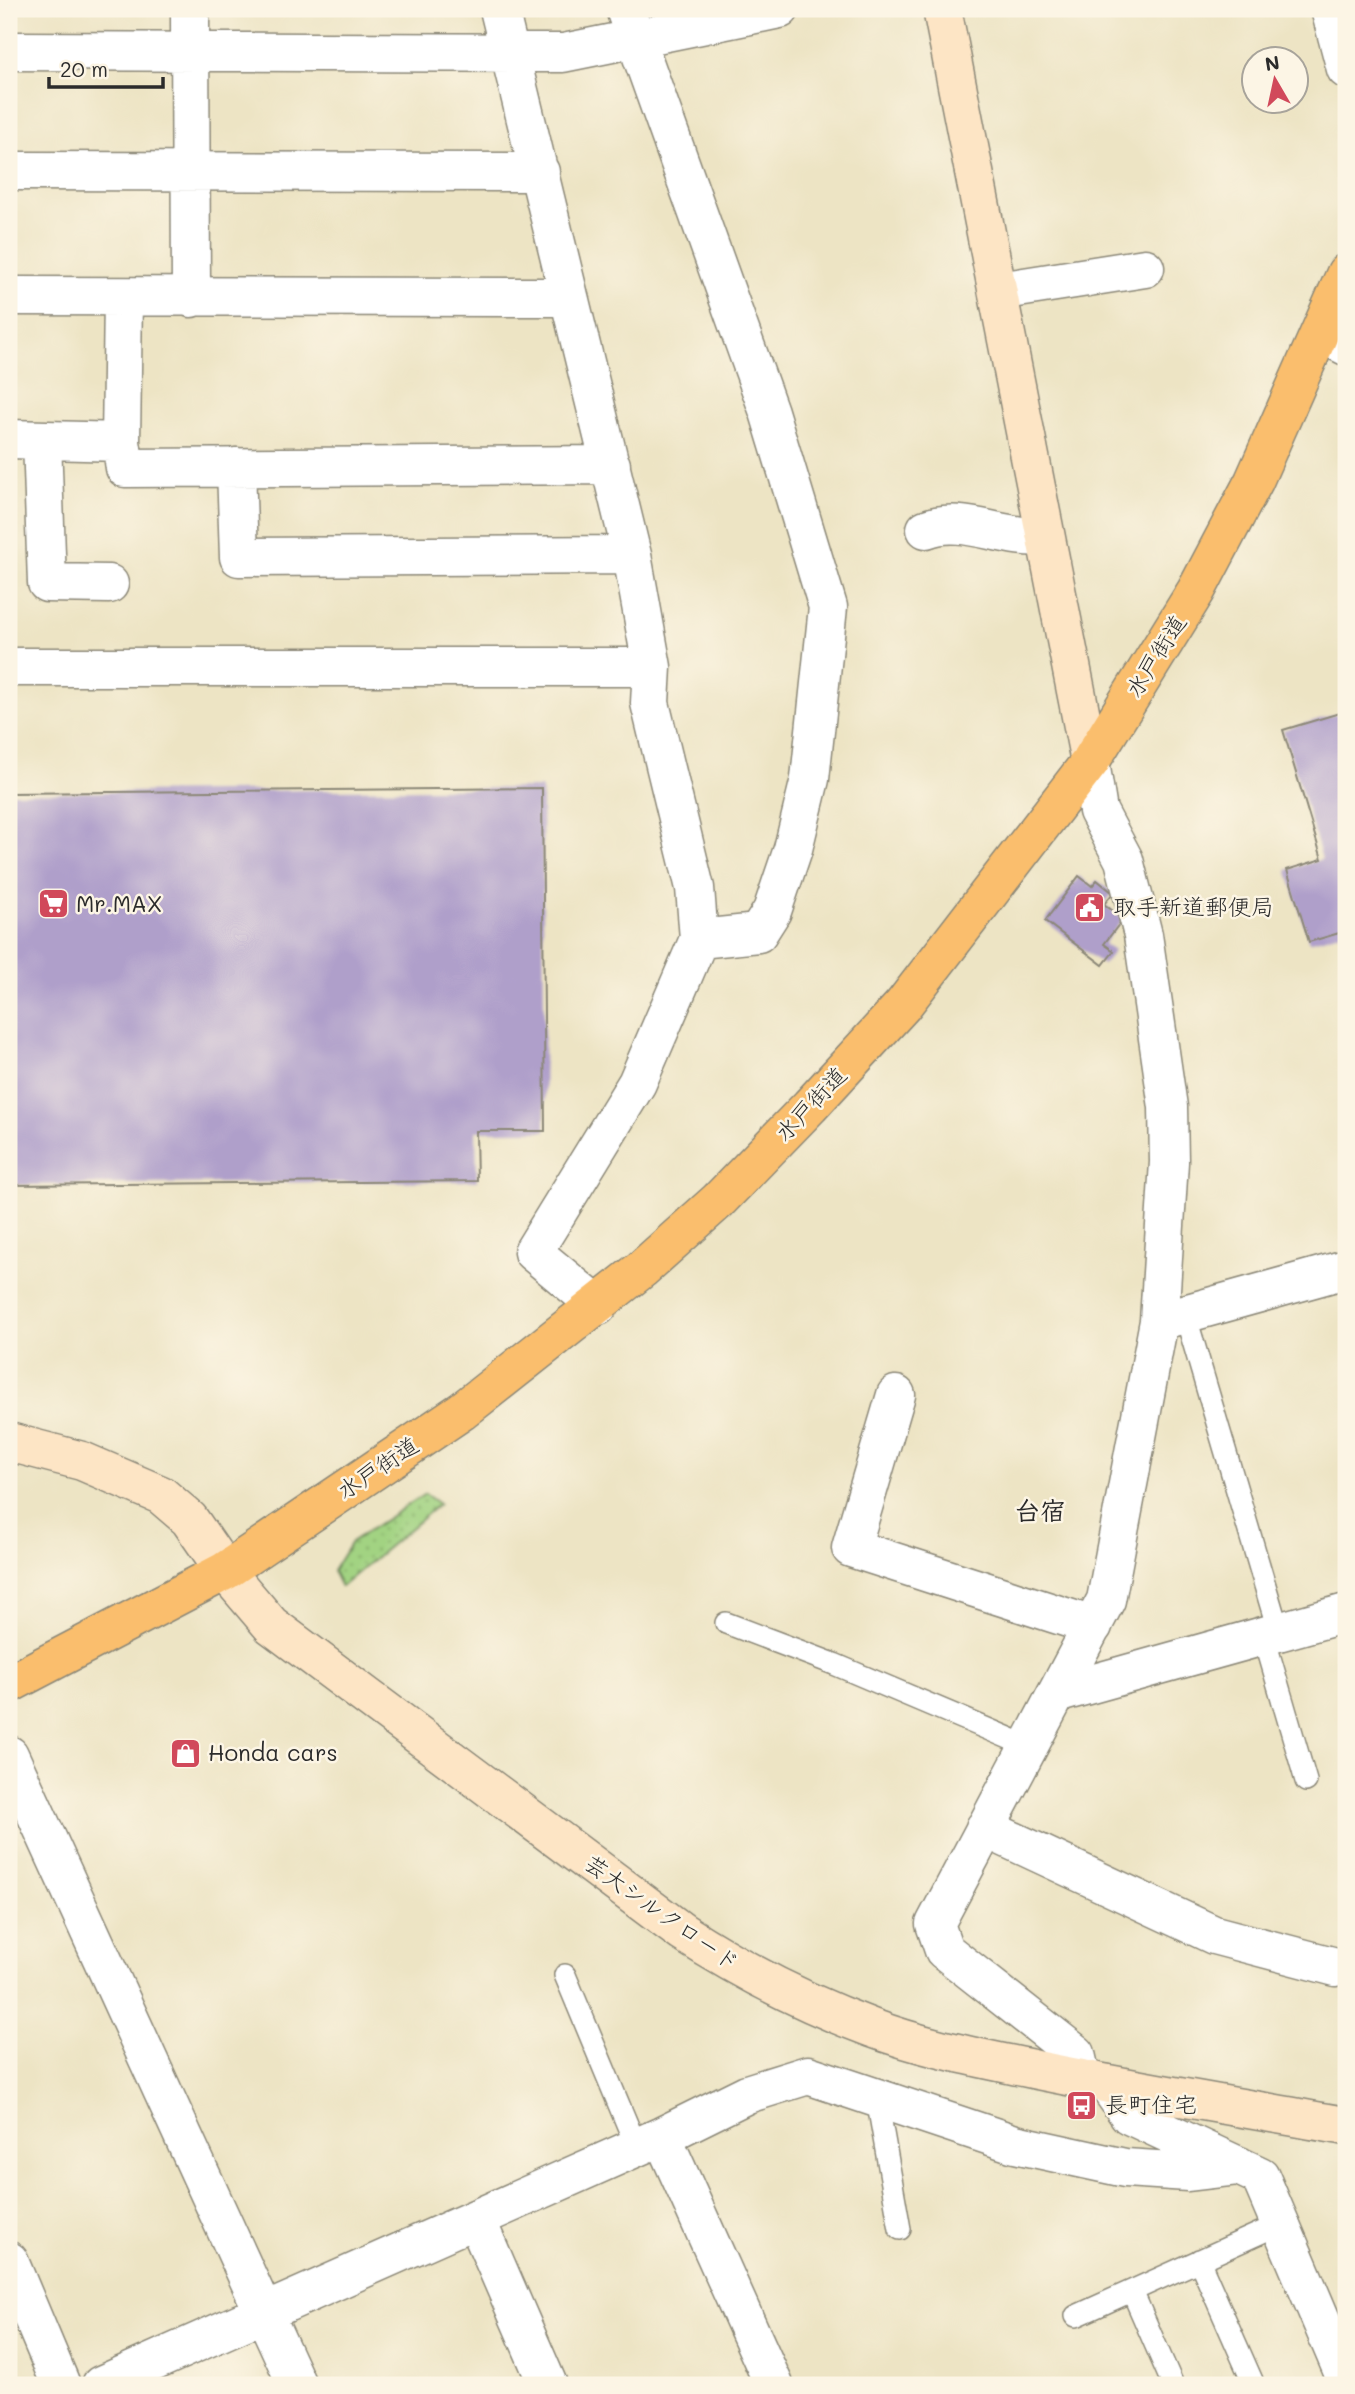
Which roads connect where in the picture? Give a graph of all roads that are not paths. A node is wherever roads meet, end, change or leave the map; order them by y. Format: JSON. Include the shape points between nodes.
{"nodes":[{"id":1,"x":190,"y":9,"type":"edge"},
{"id":2,"x":499,"y":9,"type":"edge"},
{"id":3,"x":780,"y":9,"type":"edge"},
{"id":4,"x":942,"y":9,"type":"edge"},
{"id":5,"x":1330,"y":9,"type":"edge"},
{"id":6,"x":630,"y":23,"type":"edge"},
{"id":7,"x":9,"y":51,"type":"edge"},
{"id":8,"x":190,"y":54,"type":"junction"},
{"id":9,"x":511,"y":55,"type":"junction"},
{"id":10,"x":1346,"y":69,"type":"edge"},
{"id":11,"x":9,"y":171,"type":"edge"},
{"id":12,"x":540,"y":172,"type":"junction"},
{"id":13,"x":191,"y":174,"type":"junction"},
{"id":14,"x":1144,"y":268,"type":"dead end"},
{"id":15,"x":1346,"y":274,"type":"edge"},
{"id":16,"x":999,"y":291,"type":"junction"},
{"id":17,"x":9,"y":296,"type":"edge"},
{"id":18,"x":123,"y":297,"type":"junction"},
{"id":19,"x":569,"y":297,"type":"junction"},
{"id":20,"x":191,"y":298,"type":"junction"},
{"id":21,"x":1334,"y":340,"type":"edge"},
{"id":22,"x":25,"y":439,"type":"edge"},
{"id":23,"x":121,"y":442,"type":"junction"},
{"id":24,"x":611,"y":465,"type":"junction"},
{"id":25,"x":236,"y":467,"type":"junction"},
{"id":26,"x":926,"y":529,"type":"dead end"},
{"id":27,"x":1045,"y":536,"type":"junction"},
{"id":28,"x":632,"y":555,"type":"junction"},
{"id":29,"x":109,"y":584,"type":"dead end"},
{"id":30,"x":9,"y":667,"type":"edge"},
{"id":31,"x":652,"y":667,"type":"junction"},
{"id":32,"x":1090,"y":762,"type":"junction"},
{"id":33,"x":699,"y":939,"type":"junction"},
{"id":34,"x":1346,"y":1269,"type":"edge"},
{"id":35,"x":598,"y":1306,"type":"junction"},
{"id":36,"x":1172,"y":1318,"type":"junction"},
{"id":37,"x":896,"y":1395,"type":"dead end"},
{"id":38,"x":9,"y":1443,"type":"edge"},
{"id":39,"x":225,"y":1571,"type":"junction"},
{"id":40,"x":1346,"y":1613,"type":"edge"},
{"id":41,"x":726,"y":1623,"type":"dead end"},
{"id":42,"x":1093,"y":1626,"type":"junction"},
{"id":43,"x":1272,"y":1635,"type":"junction"},
{"id":44,"x":9,"y":1684,"type":"edge"},
{"id":45,"x":1059,"y":1693,"type":"junction"},
{"id":46,"x":1030,"y":1747,"type":"junction"},
{"id":47,"x":9,"y":1755,"type":"edge"},
{"id":48,"x":1306,"y":1781,"type":"dead end"},
{"id":49,"x":985,"y":1828,"type":"junction"},
{"id":50,"x":1336,"y":1967,"type":"dead end"},
{"id":51,"x":565,"y":1975,"type":"dead end"},
{"id":52,"x":1095,"y":2082,"type":"junction"},
{"id":53,"x":877,"y":2099,"type":"junction"},
{"id":54,"x":1346,"y":2126,"type":"edge"},
{"id":55,"x":649,"y":2142,"type":"junction"},
{"id":56,"x":1239,"y":2166,"type":"junction"},
{"id":57,"x":476,"y":2219,"type":"junction"},
{"id":58,"x":1280,"y":2224,"type":"junction"},
{"id":59,"x":900,"y":2229,"type":"dead end"},
{"id":60,"x":1199,"y":2260,"type":"junction"},
{"id":61,"x":9,"y":2262,"type":"edge"},
{"id":62,"x":1132,"y":2291,"type":"junction"},
{"id":63,"x":264,"y":2315,"type":"junction"},
{"id":64,"x":1076,"y":2316,"type":"dead end"},
{"id":65,"x":1346,"y":2379,"type":"edge"},
{"id":66,"x":61,"y":2385,"type":"edge"},
{"id":67,"x":101,"y":2385,"type":"edge"},
{"id":68,"x":296,"y":2385,"type":"edge"},
{"id":69,"x":548,"y":2385,"type":"edge"},
{"id":70,"x":774,"y":2385,"type":"edge"},
{"id":71,"x":1173,"y":2385,"type":"edge"},
{"id":72,"x":1254,"y":2385,"type":"edge"}],
"edges":[{"from":1,"to":8,"type":"street"},
{"from":2,"to":9,"type":"street"},
{"from":3,"to":6,"type":"street"},
{"from":4,"to":16,"type":"street"},
{"from":5,"to":10,"type":"street"},
{"from":6,"to":9,"type":"street","via":[[563,53]]},
{"from":6,"to":33,"type":"street","via":[[769,412],[828,607],[810,779],[772,911],[758,933]]},
{"from":7,"to":8,"type":"street"},
{"from":8,"to":9,"type":"street"},
{"from":8,"to":13,"type":"street"},
{"from":9,"to":12,"type":"street"},
{"from":11,"to":13,"type":"street"},
{"from":12,"to":13,"type":"street"},
{"from":12,"to":19,"type":"street"},
{"from":13,"to":20,"type":"street"},
{"from":14,"to":16,"type":"street"},
{"from":15,"to":21,"type":"main road","name":"水戸街道"},
{"from":16,"to":27,"type":"street"},
{"from":17,"to":18,"type":"street"},
{"from":18,"to":20,"type":"street"},
{"from":18,"to":23,"type":"street"},
{"from":19,"to":20,"type":"street"},
{"from":19,"to":24,"type":"street"},
{"from":21,"to":32,"type":"main road","name":"水戸街道","via":[[1196,591]]},
{"from":22,"to":23,"type":"street"},
{"from":22,"to":29,"type":"street","via":[[47,583]]},
{"from":23,"to":25,"type":"street","via":[[125,468]]},
{"from":24,"to":25,"type":"street"},
{"from":24,"to":28,"type":"street"},
{"from":25,"to":28,"type":"street","via":[[239,557]]},
{"from":26,"to":27,"type":"street","via":[[941,523],[1027,538]]},
{"from":27,"to":32,"type":"street"},
{"from":28,"to":31,"type":"street"},
{"from":30,"to":31,"type":"street"},
{"from":31,"to":33,"type":"street","via":[[650,703],[695,888]]},
{"from":32,"to":35,"type":"main road","name":"水戸街道","via":[[903,1005],[718,1200]]},
{"from":32,"to":36,"type":"street","via":[[1098,811],[1124,860],[1143,934],[1168,1107]]},
{"from":33,"to":35,"type":"street","via":[[637,1083],[533,1252]]},
{"from":34,"to":36,"type":"street"},
{"from":35,"to":39,"type":"main road","name":"水戸街道","via":[[462,1411]]},
{"from":36,"to":42,"type":"street","via":[[1106,1600]]},
{"from":36,"to":43,"type":"lane"},
{"from":37,"to":42,"type":"street","via":[[851,1548]]},
{"from":38,"to":39,"type":"street","name":"芸大シルクロード","via":[[82,1461],[161,1495],[189,1519]]},
{"from":39,"to":44,"type":"main road","name":"水戸街道"},
{"from":39,"to":52,"type":"street","name":"芸大シルクロード","via":[[271,1625],[320,1663],[737,1968],[873,2029],[948,2051]]},
{"from":40,"to":43,"type":"street"},
{"from":41,"to":46,"type":"lane"},
{"from":42,"to":45,"type":"street"},
{"from":43,"to":45,"type":"street"},
{"from":43,"to":48,"type":"lane"},
{"from":45,"to":46,"type":"street"},
{"from":46,"to":49,"type":"street"},
{"from":47,"to":63,"type":"street"},
{"from":49,"to":50,"type":"street","via":[[1214,1935]]},
{"from":49,"to":52,"type":"street","via":[[935,1924],[944,1950],[1076,2054]]},
{"from":51,"to":55,"type":"lane"},
{"from":52,"to":54,"type":"street","name":"芸大シルクロード"},
{"from":52,"to":56,"type":"street","via":[[1129,2115]]},
{"from":53,"to":55,"type":"street","via":[[808,2076],[747,2094]]},
{"from":53,"to":56,"type":"street","via":[[1015,2144],[1125,2168],[1188,2172]]},
{"from":53,"to":59,"type":"lane"},
{"from":55,"to":57,"type":"street"},
{"from":55,"to":70,"type":"street"},
{"from":56,"to":58,"type":"street","via":[[1260,2176]]},
{"from":57,"to":63,"type":"street"},
{"from":57,"to":69,"type":"street"},
{"from":58,"to":60,"type":"lane"},
{"from":58,"to":65,"type":"street"},
{"from":60,"to":62,"type":"lane"},
{"from":60,"to":72,"type":"lane"},
{"from":61,"to":66,"type":"street"},
{"from":62,"to":64,"type":"lane"},
{"from":62,"to":71,"type":"lane"},
{"from":63,"to":67,"type":"street"},
{"from":63,"to":68,"type":"street"}]}
